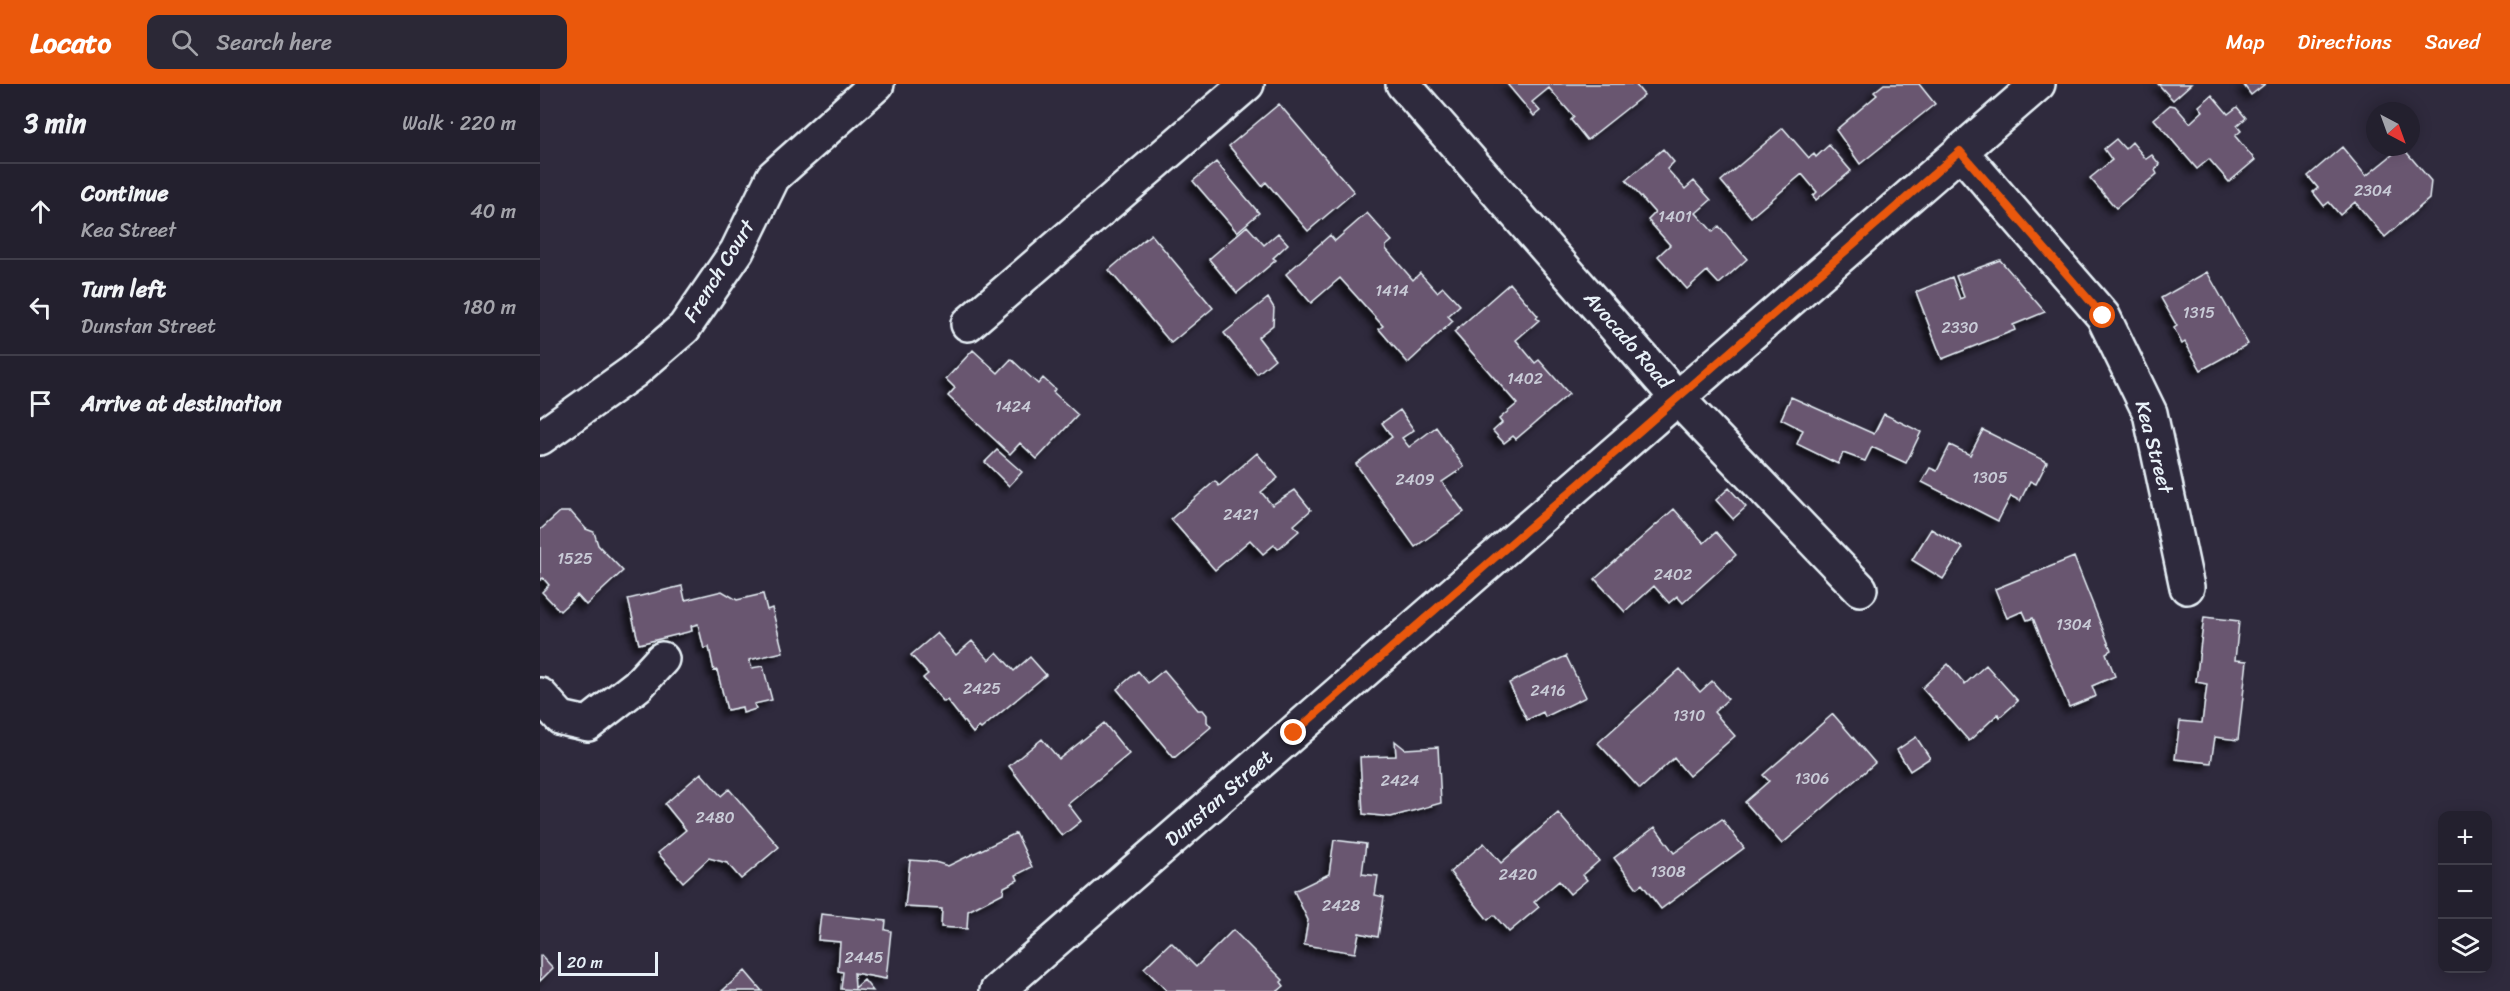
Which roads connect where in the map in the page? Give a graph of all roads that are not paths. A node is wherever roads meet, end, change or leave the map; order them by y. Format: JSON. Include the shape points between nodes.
{"nodes":[{"id":1,"x":877,"y":84,"type":"edge"},
{"id":2,"x":1247,"y":84,"type":"edge"},
{"id":3,"x":1403,"y":84,"type":"edge"},
{"id":4,"x":2038,"y":84,"type":"edge"},
{"id":5,"x":1960,"y":151,"type":"junction"},
{"id":6,"x":968,"y":324,"type":"dead end"},
{"id":7,"x":1678,"y":399,"type":"junction"},
{"id":8,"x":540,"y":438,"type":"edge"},
{"id":9,"x":2187,"y":587,"type":"dead end"},
{"id":10,"x":1860,"y":589,"type":"dead end"},
{"id":11,"x":662,"y":659,"type":"dead end"},
{"id":12,"x":540,"y":695,"type":"edge"},
{"id":13,"x":997,"y":991,"type":"edge"}],
"edges":[{"from":1,"to":8,"type":"street","name":"French Court","via":[[773,177],[736,251],[684,328],[633,372]]},
{"from":2,"to":6,"type":"street"},
{"from":3,"to":7,"type":"street","name":"Avocado Road"},
{"from":4,"to":5,"type":"street","name":"Dunstan Street"},
{"from":5,"to":7,"type":"street","name":"Dunstan Street"},
{"from":5,"to":9,"type":"street","name":"Kea Street","via":[[2103,316],[2111,331],[2150,413]]},
{"from":7,"to":10,"type":"street","name":"Avocado Road"},
{"from":7,"to":13,"type":"street","name":"Dunstan Street"},
{"from":11,"to":12,"type":"street","via":[[638,685],[588,724],[561,718]]}]}
